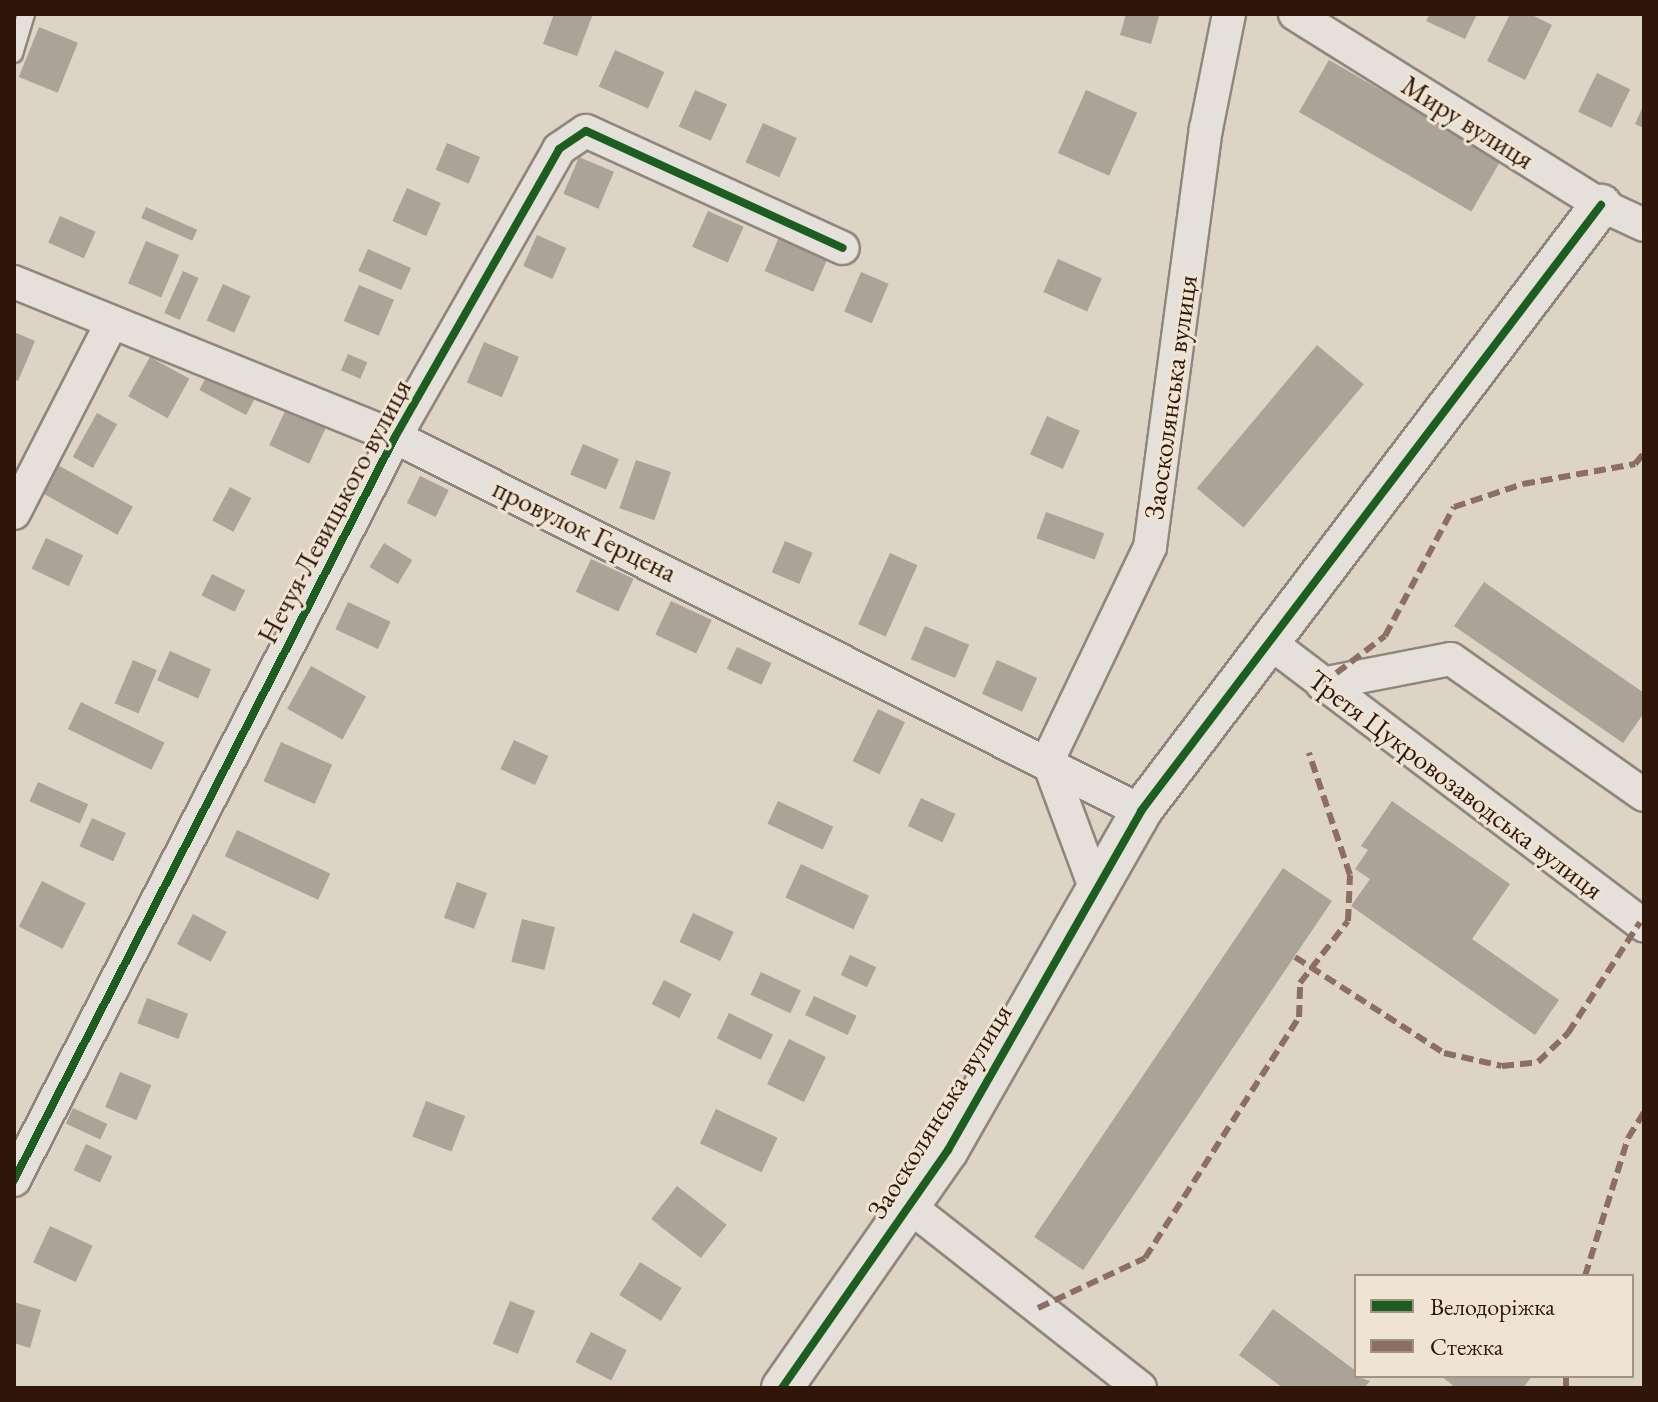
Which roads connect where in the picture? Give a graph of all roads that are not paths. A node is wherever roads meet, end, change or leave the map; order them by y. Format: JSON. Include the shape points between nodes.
{"nodes":[{"id":1,"x":26,"y":14,"type":"edge"},
{"id":2,"x":1229,"y":14,"type":"edge"},
{"id":3,"x":1295,"y":14,"type":"edge"},
{"id":4,"x":14,"y":54,"type":"edge"},
{"id":5,"x":1601,"y":205,"type":"junction"},
{"id":6,"x":1644,"y":225,"type":"edge"},
{"id":7,"x":843,"y":248,"type":"dead end"},
{"id":8,"x":14,"y":282,"type":"edge"},
{"id":9,"x":111,"y":324,"type":"junction"},
{"id":10,"x":395,"y":437,"type":"junction"},
{"id":11,"x":14,"y":513,"type":"edge"},
{"id":12,"x":1269,"y":642,"type":"junction"},
{"id":13,"x":1322,"y":684,"type":"junction"},
{"id":14,"x":1048,"y":760,"type":"junction"},
{"id":15,"x":1644,"y":795,"type":"edge"},
{"id":16,"x":1141,"y":811,"type":"junction"},
{"id":17,"x":1096,"y":890,"type":"junction"},
{"id":18,"x":1644,"y":926,"type":"edge"},
{"id":19,"x":14,"y":1180,"type":"edge"},
{"id":20,"x":909,"y":1206,"type":"junction"},
{"id":21,"x":782,"y":1388,"type":"edge"},
{"id":22,"x":1140,"y":1388,"type":"edge"}],
"edges":[{"from":1,"to":4,"type":"lane"},
{"from":2,"to":14,"type":"street","name":"Заосколянська вулиця","via":[[1206,129],[1150,547]]},
{"from":3,"to":5,"type":"street","name":"Миру вулиця"},
{"from":5,"to":6,"type":"street","name":"Миру вулиця"},
{"from":5,"to":12,"type":"street","name":"Заосколянська вулиця"},
{"from":7,"to":10,"type":"street","name":"Нечуя-Левицького вулиця","via":[[579,131],[559,149]]},
{"from":8,"to":9,"type":"street","name":"провулок Герцена"},
{"from":9,"to":10,"type":"street","name":"провулок Герцена"},
{"from":9,"to":11,"type":"street"},
{"from":10,"to":14,"type":"street","name":"провулок Герцена"},
{"from":10,"to":19,"type":"street","name":"Нечуя-Левицького вулиця"},
{"from":12,"to":13,"type":"street","name":"Третя Цукровозаводська вулиця"},
{"from":12,"to":16,"type":"street","name":"Заосколянська вулиця"},
{"from":13,"to":15,"type":"street","via":[[1451,659]]},
{"from":13,"to":18,"type":"street","name":"Третя Цукровозаводська вулиця"},
{"from":14,"to":16,"type":"street","name":"провулок Герцена"},
{"from":14,"to":17,"type":"street"},
{"from":16,"to":17,"type":"street","name":"Заосколянська вулиця"},
{"from":17,"to":20,"type":"street","name":"Заосколянська вулиця","via":[[948,1150]]},
{"from":20,"to":21,"type":"street","name":"Заосколянська вулиця"},
{"from":20,"to":22,"type":"street"}]}
